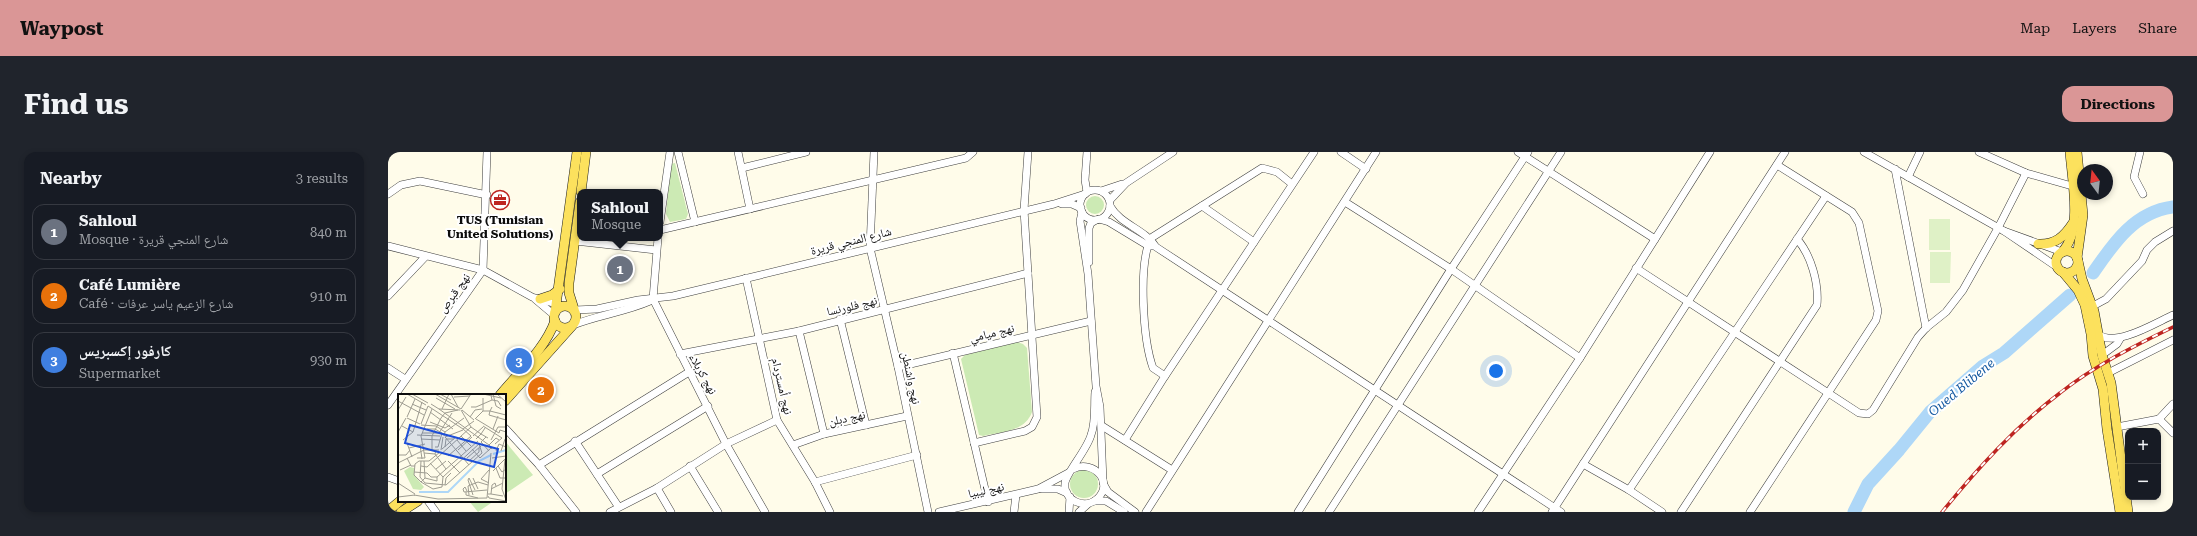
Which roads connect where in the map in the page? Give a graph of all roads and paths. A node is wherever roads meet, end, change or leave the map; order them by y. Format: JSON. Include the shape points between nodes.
{"nodes":[{"id":1,"x":487,"y":152,"type":"edge"},
{"id":2,"x":577,"y":152,"type":"edge"},
{"id":3,"x":586,"y":152,"type":"edge"},
{"id":4,"x":670,"y":152,"type":"edge"},
{"id":5,"x":678,"y":152,"type":"edge"},
{"id":6,"x":738,"y":152,"type":"edge"},
{"id":7,"x":806,"y":152,"type":"edge"},
{"id":8,"x":874,"y":152,"type":"edge"},
{"id":9,"x":974,"y":152,"type":"edge"},
{"id":10,"x":1028,"y":152,"type":"edge"},
{"id":11,"x":1086,"y":152,"type":"edge"},
{"id":12,"x":1173,"y":152,"type":"edge"},
{"id":13,"x":1314,"y":152,"type":"edge"},
{"id":14,"x":1341,"y":152,"type":"edge"},
{"id":15,"x":1376,"y":152,"type":"edge"},
{"id":16,"x":1561,"y":152,"type":"edge"},
{"id":17,"x":1710,"y":152,"type":"edge"},
{"id":18,"x":1785,"y":152,"type":"edge"},
{"id":19,"x":1864,"y":152,"type":"edge"},
{"id":20,"x":1920,"y":152,"type":"edge"},
{"id":21,"x":1979,"y":152,"type":"edge"},
{"id":22,"x":2070,"y":152,"type":"edge"},
{"id":23,"x":2077,"y":152,"type":"edge"},
{"id":24,"x":2140,"y":152,"type":"edge"},
{"id":25,"x":1524,"y":153,"type":"edge"},
{"id":26,"x":1778,"y":165,"type":"junction"},
{"id":27,"x":742,"y":168,"type":"junction"},
{"id":28,"x":1366,"y":169,"type":"junction"},
{"id":29,"x":1895,"y":169,"type":"junction"},
{"id":30,"x":1548,"y":172,"type":"junction"},
{"id":31,"x":2026,"y":173,"type":"junction"},
{"id":32,"x":1908,"y":177,"type":"junction"},
{"id":33,"x":872,"y":180,"type":"junction"},
{"id":34,"x":1126,"y":183,"type":"junction"},
{"id":35,"x":1292,"y":184,"type":"junction"},
{"id":36,"x":2072,"y":186,"type":"junction"},
{"id":37,"x":581,"y":189,"type":"edge"},
{"id":38,"x":1101,"y":191,"type":"junction"},
{"id":39,"x":1086,"y":193,"type":"junction"},
{"id":40,"x":388,"y":194,"type":"edge"},
{"id":41,"x":2143,"y":194,"type":"dead end"},
{"id":42,"x":487,"y":195,"type":"junction"},
{"id":43,"x":1826,"y":196,"type":"junction"},
{"id":44,"x":663,"y":201,"type":"edge"},
{"id":45,"x":1345,"y":202,"type":"junction"},
{"id":46,"x":1110,"y":203,"type":"junction"},
{"id":47,"x":1054,"y":204,"type":"junction"},
{"id":48,"x":1202,"y":206,"type":"junction"},
{"id":49,"x":750,"y":209,"type":"junction"},
{"id":50,"x":1024,"y":210,"type":"junction"},
{"id":51,"x":1082,"y":210,"type":"junction"},
{"id":52,"x":1098,"y":219,"type":"junction"},
{"id":53,"x":2074,"y":220,"type":"junction"},
{"id":54,"x":695,"y":222,"type":"junction"},
{"id":55,"x":577,"y":225,"type":"edge"},
{"id":56,"x":663,"y":229,"type":"edge"},
{"id":57,"x":2001,"y":230,"type":"junction"},
{"id":58,"x":2173,"y":231,"type":"edge"},
{"id":59,"x":1151,"y":238,"type":"junction"},
{"id":60,"x":1654,"y":239,"type":"junction"},
{"id":61,"x":1797,"y":239,"type":"junction"},
{"id":62,"x":575,"y":241,"type":"junction"},
{"id":63,"x":658,"y":241,"type":"edge"},
{"id":64,"x":1254,"y":242,"type":"junction"},
{"id":65,"x":2038,"y":244,"type":"junction"},
{"id":66,"x":1147,"y":245,"type":"junction"},
{"id":67,"x":388,"y":246,"type":"edge"},
{"id":68,"x":1156,"y":246,"type":"junction"},
{"id":69,"x":870,"y":248,"type":"junction"},
{"id":70,"x":656,"y":250,"type":"junction"},
{"id":71,"x":2062,"y":252,"type":"junction"},
{"id":72,"x":425,"y":257,"type":"junction"},
{"id":73,"x":2078,"y":260,"type":"junction"},
{"id":74,"x":1636,"y":268,"type":"junction"},
{"id":75,"x":1451,"y":269,"type":"junction"},
{"id":76,"x":483,"y":270,"type":"junction"},
{"id":77,"x":2060,"y":270,"type":"junction"},
{"id":78,"x":1028,"y":273,"type":"junction"},
{"id":79,"x":1088,"y":274,"type":"junction"},
{"id":80,"x":746,"y":278,"type":"junction"},
{"id":81,"x":1474,"y":287,"type":"junction"},
{"id":82,"x":560,"y":289,"type":"junction"},
{"id":83,"x":1223,"y":292,"type":"junction"},
{"id":84,"x":388,"y":296,"type":"edge"},
{"id":85,"x":536,"y":298,"type":"junction"},
{"id":86,"x":654,"y":299,"type":"junction"},
{"id":87,"x":1688,"y":302,"type":"junction"},
{"id":88,"x":2093,"y":306,"type":"junction"},
{"id":89,"x":574,"y":310,"type":"junction"},
{"id":90,"x":883,"y":310,"type":"junction"},
{"id":91,"x":557,"y":311,"type":"junction"},
{"id":92,"x":2173,"y":315,"type":"edge"},
{"id":93,"x":1268,"y":318,"type":"junction"},
{"id":94,"x":840,"y":319,"type":"junction"},
{"id":95,"x":1091,"y":321,"type":"junction"},
{"id":96,"x":572,"y":325,"type":"junction"},
{"id":97,"x":1926,"y":328,"type":"junction"},
{"id":98,"x":799,"y":331,"type":"junction"},
{"id":99,"x":1734,"y":332,"type":"junction"},
{"id":100,"x":2098,"y":334,"type":"junction"},
{"id":101,"x":1030,"y":335,"type":"junction"},
{"id":102,"x":759,"y":339,"type":"junction"},
{"id":103,"x":2120,"y":339,"type":"junction"},
{"id":104,"x":2173,"y":340,"type":"edge"},
{"id":105,"x":953,"y":353,"type":"junction"},
{"id":106,"x":680,"y":354,"type":"junction"},
{"id":107,"x":2102,"y":355,"type":"junction"},
{"id":108,"x":1580,"y":358,"type":"junction"},
{"id":109,"x":1779,"y":362,"type":"junction"},
{"id":110,"x":898,"y":367,"type":"junction"},
{"id":111,"x":388,"y":368,"type":"edge"},
{"id":112,"x":689,"y":372,"type":"junction"},
{"id":113,"x":2108,"y":373,"type":"junction"},
{"id":114,"x":1165,"y":376,"type":"junction"},
{"id":115,"x":405,"y":379,"type":"junction"},
{"id":116,"x":1096,"y":386,"type":"junction"},
{"id":117,"x":1376,"y":391,"type":"junction"},
{"id":118,"x":1828,"y":393,"type":"junction"},
{"id":119,"x":501,"y":394,"type":"edge"},
{"id":120,"x":506,"y":400,"type":"edge"},
{"id":121,"x":2173,"y":404,"type":"edge"},
{"id":122,"x":388,"y":405,"type":"edge"},
{"id":123,"x":1397,"y":405,"type":"junction"},
{"id":124,"x":708,"y":406,"type":"junction"},
{"id":125,"x":907,"y":416,"type":"junction"},
{"id":126,"x":2159,"y":419,"type":"junction"},
{"id":127,"x":777,"y":420,"type":"junction"},
{"id":128,"x":866,"y":425,"type":"junction"},
{"id":129,"x":1102,"y":426,"type":"junction"},
{"id":130,"x":2117,"y":427,"type":"junction"},
{"id":131,"x":506,"y":429,"type":"edge"},
{"id":132,"x":2107,"y":429,"type":"junction"},
{"id":133,"x":2173,"y":433,"type":"edge"},
{"id":134,"x":824,"y":434,"type":"junction"},
{"id":135,"x":1126,"y":440,"type":"junction"},
{"id":136,"x":575,"y":441,"type":"junction"},
{"id":137,"x":974,"y":443,"type":"junction"},
{"id":138,"x":726,"y":444,"type":"junction"},
{"id":139,"x":793,"y":444,"type":"junction"},
{"id":140,"x":917,"y":455,"type":"junction"},
{"id":141,"x":1583,"y":464,"type":"junction"},
{"id":142,"x":539,"y":465,"type":"junction"},
{"id":143,"x":690,"y":466,"type":"junction"},
{"id":144,"x":1172,"y":470,"type":"junction"},
{"id":145,"x":1072,"y":471,"type":"junction"},
{"id":146,"x":597,"y":474,"type":"junction"},
{"id":147,"x":1502,"y":475,"type":"junction"},
{"id":148,"x":388,"y":477,"type":"edge"},
{"id":149,"x":398,"y":481,"type":"edge"},
{"id":150,"x":815,"y":482,"type":"junction"},
{"id":151,"x":1104,"y":484,"type":"junction"},
{"id":152,"x":657,"y":488,"type":"junction"},
{"id":153,"x":1038,"y":489,"type":"junction"},
{"id":154,"x":1629,"y":490,"type":"junction"},
{"id":155,"x":1016,"y":495,"type":"junction"},
{"id":156,"x":1068,"y":495,"type":"junction"},
{"id":157,"x":399,"y":502,"type":"edge"},
{"id":158,"x":416,"y":502,"type":"edge"},
{"id":159,"x":429,"y":502,"type":"edge"},
{"id":160,"x":988,"y":502,"type":"junction"},
{"id":161,"x":1091,"y":502,"type":"junction"},
{"id":162,"x":618,"y":506,"type":"junction"},
{"id":163,"x":388,"y":511,"type":"edge"},
{"id":164,"x":1556,"y":511,"type":"edge"},
{"id":165,"x":401,"y":512,"type":"edge"},
{"id":166,"x":436,"y":512,"type":"edge"},
{"id":167,"x":576,"y":512,"type":"edge"},
{"id":168,"x":610,"y":512,"type":"edge"},
{"id":169,"x":671,"y":512,"type":"edge"},
{"id":170,"x":718,"y":512,"type":"edge"},
{"id":171,"x":766,"y":512,"type":"edge"},
{"id":172,"x":830,"y":512,"type":"edge"},
{"id":173,"x":928,"y":512,"type":"edge"},
{"id":174,"x":939,"y":512,"type":"edge"},
{"id":175,"x":1014,"y":512,"type":"edge"},
{"id":176,"x":1070,"y":512,"type":"edge"},
{"id":177,"x":1079,"y":512,"type":"edge"},
{"id":178,"x":1124,"y":512,"type":"edge"},
{"id":179,"x":1135,"y":512,"type":"edge"},
{"id":180,"x":1146,"y":512,"type":"edge"},
{"id":181,"x":1298,"y":512,"type":"edge"},
{"id":182,"x":1329,"y":512,"type":"edge"},
{"id":183,"x":1478,"y":512,"type":"edge"},
{"id":184,"x":1662,"y":512,"type":"edge"},
{"id":185,"x":1680,"y":512,"type":"edge"},
{"id":186,"x":1750,"y":512,"type":"edge"},
{"id":187,"x":2120,"y":512,"type":"edge"},
{"id":188,"x":2128,"y":512,"type":"edge"}],
"edges":[{"from":1,"to":42,"type":"street","name":"نهج قبرص"},
{"from":2,"to":82,"type":"main road"},
{"from":3,"to":37,"type":"main road"},
{"from":4,"to":44,"type":"street"},
{"from":5,"to":54,"type":"street"},
{"from":6,"to":27,"type":"street"},
{"from":7,"to":27,"type":"street"},
{"from":8,"to":33,"type":"street","name":"نهج واشنطن"},
{"from":9,"to":33,"type":"street","via":[[966,158]]},
{"from":10,"to":50,"type":"street"},
{"from":11,"to":39,"type":"street"},
{"from":12,"to":34,"type":"street"},
{"from":13,"to":35,"type":"street"},
{"from":14,"to":28,"type":"street"},
{"from":15,"to":28,"type":"street"},
{"from":16,"to":30,"type":"street"},
{"from":17,"to":60,"type":"street"},
{"from":18,"to":26,"type":"street"},
{"from":19,"to":29,"type":"street"},
{"from":20,"to":32,"type":"street"},
{"from":21,"to":31,"type":"street"},
{"from":22,"to":36,"type":"main road"},
{"from":23,"to":73,"type":"main road","via":[[2083,215]]},
{"from":24,"to":41,"type":"street","via":[[2134,177]]},
{"from":25,"to":30,"type":"street"},
{"from":25,"to":75,"type":"street"},
{"from":26,"to":43,"type":"street"},
{"from":26,"to":87,"type":"street"},
{"from":27,"to":49,"type":"street"},
{"from":28,"to":45,"type":"street"},
{"from":29,"to":32,"type":"street"},
{"from":29,"to":97,"type":"street"},
{"from":30,"to":60,"type":"street"},
{"from":30,"to":81,"type":"street"},
{"from":31,"to":36,"type":"street"},
{"from":31,"to":57,"type":"street"},
{"from":32,"to":57,"type":"street"},
{"from":33,"to":49,"type":"street"},
{"from":33,"to":69,"type":"street","name":"نهج واشنطن"},
{"from":34,"to":38,"type":"street"},
{"from":34,"to":46,"type":"street"},
{"from":35,"to":48,"type":"street","via":[[1277,172],[1262,168]]},
{"from":35,"to":64,"type":"street"},
{"from":36,"to":53,"type":"main road"},
{"from":38,"to":39,"type":"street"},
{"from":38,"to":46,"type":"street"},
{"from":39,"to":47,"type":"street","name":"شارع المنجي قريرة"},
{"from":39,"to":51,"type":"street","via":[[1081,201]]},
{"from":40,"to":42,"type":"street","via":[[409,182],[420,181]]},
{"from":42,"to":76,"type":"street","name":"نهج قبرص"},
{"from":43,"to":61,"type":"street"},
{"from":43,"to":118,"type":"street","via":[[1852,212],[1859,224],[1878,311],[1876,320]]},
{"from":45,"to":75,"type":"street"},
{"from":45,"to":93,"type":"street"},
{"from":46,"to":52,"type":"street","via":[[1107,214]]},
{"from":46,"to":59,"type":"street","via":[[1120,218]]},
{"from":47,"to":50,"type":"street","name":"شارع المنجي قريرة"},
{"from":47,"to":51,"type":"street","name":"شارع المنجي قريرة","via":[[1072,204]]},
{"from":48,"to":59,"type":"street"},
{"from":48,"to":64,"type":"street"},
{"from":49,"to":54,"type":"street"},
{"from":50,"to":69,"type":"street","name":"شارع المنجي قريرة"},
{"from":50,"to":78,"type":"street"},
{"from":51,"to":52,"type":"street","via":[[1088,218]]},
{"from":51,"to":79,"type":"street","via":[[1080,221]]},
{"from":52,"to":66,"type":"street","via":[[1109,222]]},
{"from":52,"to":79,"type":"street","via":[[1091,223],[1089,228]]},
{"from":53,"to":65,"type":"main road","via":[[2064,236],[2046,245]]},
{"from":53,"to":71,"type":"main road","via":[[2072,238]]},
{"from":54,"to":56,"type":"street"},
{"from":55,"to":62,"type":"main road"},
{"from":57,"to":65,"type":"street"},
{"from":57,"to":77,"type":"street"},
{"from":57,"to":97,"type":"street","via":[[1954,303]]},
{"from":58,"to":88,"type":"street","via":[[2155,242],[2137,267],[2106,299]]},
{"from":59,"to":66,"type":"street"},
{"from":59,"to":68,"type":"street"},
{"from":60,"to":74,"type":"street"},
{"from":61,"to":99,"type":"street"},
{"from":61,"to":109,"type":"street","via":[[1809,260],[1818,294],[1817,305]]},
{"from":62,"to":70,"type":"street"},
{"from":62,"to":89,"type":"main road","via":[[569,283]]},
{"from":63,"to":70,"type":"street","name":"نهج كربلاء"},
{"from":64,"to":83,"type":"street"},
{"from":65,"to":71,"type":"street"},
{"from":66,"to":68,"type":"street"},
{"from":66,"to":114,"type":"street","via":[[1143,287],[1149,351],[1153,368]]},
{"from":67,"to":72,"type":"street"},
{"from":68,"to":83,"type":"street"},
{"from":69,"to":80,"type":"street","name":"شارع المنجي قريرة"},
{"from":69,"to":90,"type":"street","name":"نهج واشنطن"},
{"from":70,"to":86,"type":"street","name":"نهج كربلاء"},
{"from":71,"to":73,"type":"main road","via":[[2073,252]]},
{"from":71,"to":77,"type":"main road","via":[[2057,257]]},
{"from":72,"to":76,"type":"street"},
{"from":72,"to":84,"type":"street"},
{"from":73,"to":77,"type":"main road","via":[[2074,271]]},
{"from":73,"to":88,"type":"main road","via":[[2082,279]]},
{"from":74,"to":87,"type":"street"},
{"from":74,"to":108,"type":"street"},
{"from":75,"to":81,"type":"street"},
{"from":75,"to":117,"type":"street"},
{"from":76,"to":85,"type":"street"},
{"from":76,"to":115,"type":"street","name":"نهج قبرص"},
{"from":77,"to":132,"type":"main road","via":[[2078,290],[2085,305],[2093,356],[2103,389]]},
{"from":78,"to":90,"type":"street","name":"نهج فلورنسا"},
{"from":78,"to":101,"type":"street"},
{"from":79,"to":95,"type":"street"},
{"from":80,"to":86,"type":"street","name":"شارع المنجي قريرة"},
{"from":80,"to":102,"type":"street","name":"نهج أمستردام"},
{"from":81,"to":108,"type":"street"},
{"from":81,"to":123,"type":"street"},
{"from":82,"to":85,"type":"main road","via":[[552,295]]},
{"from":82,"to":91,"type":"main road"},
{"from":83,"to":93,"type":"street"},
{"from":83,"to":114,"type":"street"},
{"from":85,"to":91,"type":"street"},
{"from":85,"to":91,"type":"street"},
{"from":86,"to":89,"type":"street","name":"شارع المنجي قريرة","via":[[597,309]]},
{"from":86,"to":96,"type":"street","name":"شارع المنجي قريرة"},
{"from":86,"to":106,"type":"street","name":"نهج كربلاء"},
{"from":87,"to":99,"type":"street"},
{"from":87,"to":141,"type":"street"},
{"from":88,"to":100,"type":"main road"},
{"from":89,"to":91,"type":"main road"},
{"from":89,"to":96,"type":"main road","via":[[577,316]]},
{"from":90,"to":94,"type":"street","name":"نهج فلورنسا"},
{"from":90,"to":110,"type":"street","name":"نهج واشنطن"},
{"from":91,"to":96,"type":"main road","via":[[562,328]]},
{"from":91,"to":119,"type":"main road","via":[[551,333]]},
{"from":92,"to":103,"type":"street"},
{"from":93,"to":117,"type":"street"},
{"from":93,"to":144,"type":"street"},
{"from":94,"to":98,"type":"street","name":"نهج فلورنسا"},
{"from":94,"to":128,"type":"street"},
{"from":95,"to":101,"type":"street","name":"نهج ميامي"},
{"from":95,"to":116,"type":"street"},
{"from":96,"to":120,"type":"main road"},
{"from":97,"to":118,"type":"street","via":[[1871,412],[1862,414]]},
{"from":98,"to":102,"type":"street","name":"نهج فلورنسا"},
{"from":98,"to":134,"type":"street"},
{"from":99,"to":109,"type":"street"},
{"from":99,"to":154,"type":"street"},
{"from":100,"to":103,"type":"street","via":[[2107,339]]},
{"from":100,"to":107,"type":"main road"},
{"from":101,"to":105,"type":"street","name":"نهج ميامي"},
{"from":101,"to":137,"type":"street","via":[[1037,411],[1035,422],[1025,431]]},
{"from":102,"to":106,"type":"street","name":"نهج فلورنسا"},
{"from":102,"to":127,"type":"street","name":"نهج أمستردام"},
{"from":103,"to":107,"type":"street","via":[[2118,344]]},
{"from":104,"to":113,"type":"street"},
{"from":105,"to":110,"type":"street","name":"نهج ميامي"},
{"from":105,"to":137,"type":"street"},
{"from":106,"to":112,"type":"street","name":"نهج كربلاء"},
{"from":107,"to":113,"type":"main road"},
{"from":108,"to":147,"type":"street"},
{"from":109,"to":118,"type":"street"},
{"from":109,"to":185,"type":"street"},
{"from":110,"to":125,"type":"street","name":"نهج واشنطن"},
{"from":111,"to":115,"type":"street"},
{"from":112,"to":124,"type":"street","name":"نهج كربلاء"},
{"from":112,"to":136,"type":"street"},
{"from":113,"to":130,"type":"main road"},
{"from":114,"to":135,"type":"street"},
{"from":115,"to":122,"type":"street","name":"نهج قبرص"},
{"from":116,"to":129,"type":"street"},
{"from":116,"to":145,"type":"street","via":[[1092,435]]},
{"from":117,"to":123,"type":"street"},
{"from":117,"to":181,"type":"street"},
{"from":118,"to":186,"type":"street"},
{"from":121,"to":126,"type":"street"},
{"from":123,"to":147,"type":"street"},
{"from":123,"to":182,"type":"street"},
{"from":124,"to":138,"type":"street","name":"نهج كربلاء"},
{"from":124,"to":146,"type":"street"},
{"from":125,"to":128,"type":"street","name":"نهج دبلن"},
{"from":125,"to":140,"type":"street","name":"نهج واشنطن"},
{"from":126,"to":130,"type":"street"},
{"from":126,"to":133,"type":"street"},
{"from":127,"to":138,"type":"street"},
{"from":127,"to":139,"type":"street","name":"نهج أمستردام"},
{"from":128,"to":134,"type":"street","name":"نهج دبلن"},
{"from":129,"to":135,"type":"street"},
{"from":129,"to":151,"type":"street"},
{"from":130,"to":132,"type":"main road","via":[[2111,422]]},
{"from":130,"to":188,"type":"main road"},
{"from":131,"to":142,"type":"street"},
{"from":132,"to":187,"type":"main road"},
{"from":134,"to":139,"type":"street","name":"نهج دبلن"},
{"from":135,"to":144,"type":"street"},
{"from":136,"to":142,"type":"street"},
{"from":136,"to":146,"type":"street"},
{"from":137,"to":160,"type":"street"},
{"from":138,"to":143,"type":"street"},
{"from":138,"to":171,"type":"street","name":"نهج كربلاء"},
{"from":139,"to":150,"type":"street","name":"نهج أمستردام"},
{"from":140,"to":150,"type":"street"},
{"from":140,"to":173,"type":"street","name":"نهج واشنطن"},
{"from":141,"to":154,"type":"street"},
{"from":141,"to":164,"type":"street"},
{"from":142,"to":167,"type":"street"},
{"from":143,"to":152,"type":"street"},
{"from":143,"to":170,"type":"street"},
{"from":144,"to":180,"type":"street"},
{"from":145,"to":151,"type":"street","via":[[1079,466],[1092,467]]},
{"from":145,"to":153,"type":"street","name":"نهج ليبيا"},
{"from":145,"to":156,"type":"street","via":[[1065,482]]},
{"from":146,"to":162,"type":"street"},
{"from":147,"to":164,"type":"street"},
{"from":147,"to":183,"type":"street"},
{"from":148,"to":149,"type":"street"},
{"from":150,"to":172,"type":"street","name":"نهج أمستردام"},
{"from":151,"to":161,"type":"street","via":[[1099,497]]},
{"from":151,"to":179,"type":"street","via":[[1108,492]]},
{"from":152,"to":162,"type":"street"},
{"from":152,"to":169,"type":"street"},
{"from":153,"to":155,"type":"street","name":"نهج ليبيا"},
{"from":153,"to":156,"type":"street","name":"نهج ليبيا","via":[[1058,489]]},
{"from":154,"to":184,"type":"street"},
{"from":155,"to":160,"type":"street","name":"نهج ليبيا"},
{"from":155,"to":175,"type":"street"},
{"from":156,"to":161,"type":"street","via":[[1078,503]]},
{"from":156,"to":176,"type":"street"},
{"from":157,"to":163,"type":"main road"},
{"from":158,"to":165,"type":"main road"},
{"from":159,"to":166,"type":"street"},
{"from":160,"to":174,"type":"street","name":"نهج ليبيا"},
{"from":161,"to":177,"type":"street"},
{"from":161,"to":178,"type":"street","via":[[1106,501]]},
{"from":162,"to":168,"type":"street"}]}
